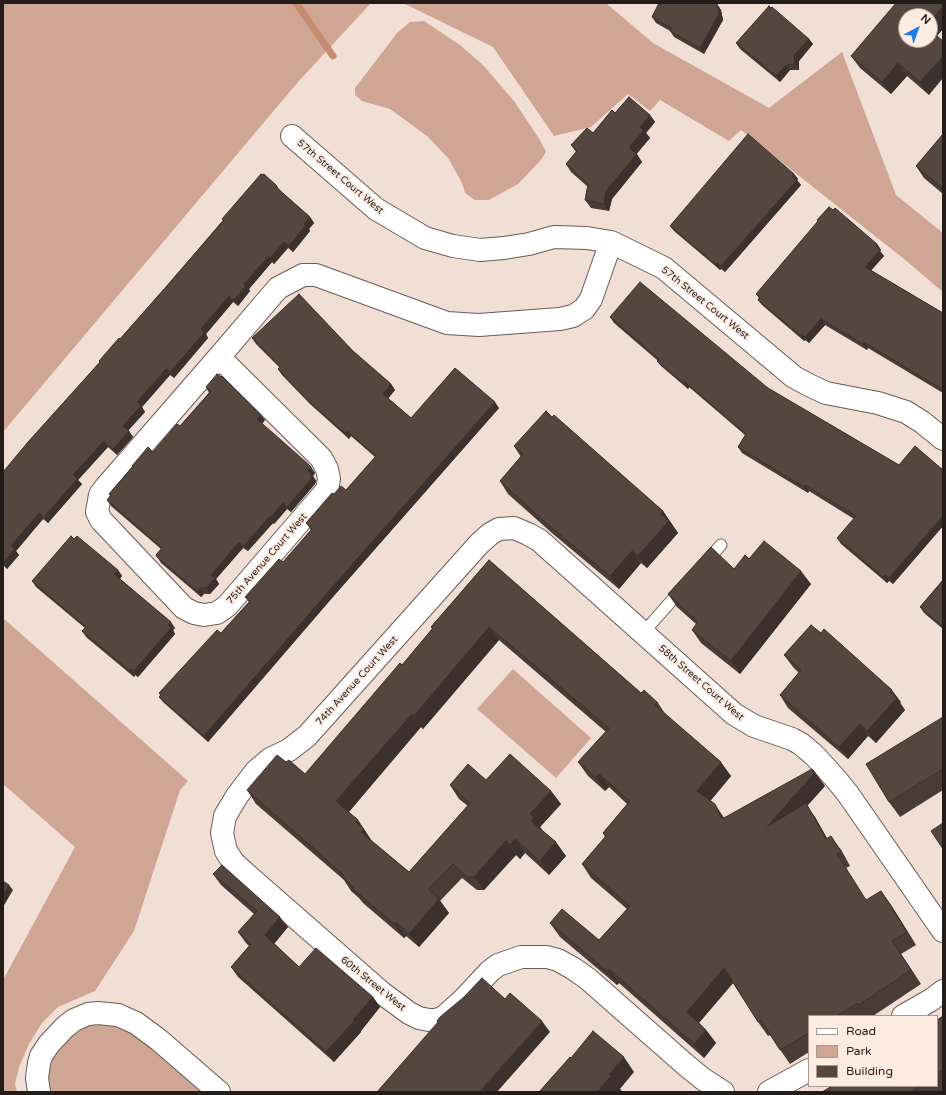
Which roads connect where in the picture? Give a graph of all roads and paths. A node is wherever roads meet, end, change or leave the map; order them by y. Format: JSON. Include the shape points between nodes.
{"nodes":[{"id":1,"x":292,"y":136,"type":"dead end"},
{"id":2,"x":611,"y":242,"type":"junction"},
{"id":3,"x":219,"y":357,"type":"junction"},
{"id":4,"x":943,"y":439,"type":"edge"},
{"id":5,"x":500,"y":529,"type":"joint"},
{"id":6,"x":721,"y":545,"type":"dead end"},
{"id":7,"x":700,"y":568,"type":"edge"},
{"id":8,"x":690,"y":580,"type":"edge"},
{"id":9,"x":643,"y":633,"type":"junction"},
{"id":10,"x":222,"y":833,"type":"joint"},
{"id":11,"x":943,"y":931,"type":"edge"},
{"id":12,"x":943,"y":991,"type":"edge"},
{"id":13,"x":905,"y":1015,"type":"edge"},
{"id":14,"x":808,"y":1071,"type":"edge"},
{"id":15,"x":39,"y":1092,"type":"edge"},
{"id":16,"x":219,"y":1092,"type":"edge"},
{"id":17,"x":723,"y":1092,"type":"edge"},
{"id":18,"x":769,"y":1092,"type":"edge"}],
"edges":[{"from":1,"to":2,"type":"street","name":"57th Street Court West","via":[[376,209],[425,238],[452,246],[480,250],[529,244],[554,237]]},
{"from":2,"to":3,"type":"street","name":"75th Avenue Court West","via":[[592,299],[584,309],[573,316],[479,325],[447,323],[316,275],[303,275],[278,288]]},
{"from":2,"to":4,"type":"street","name":"57th Street Court West","via":[[664,268],[794,376],[809,385],[826,393],[878,403],[906,412]]},
{"from":3,"to":3,"type":"street","name":"75th Avenue Court West","via":[[105,488],[100,495],[98,512],[101,520],[184,608],[204,615],[217,613],[227,606],[327,490],[329,479],[321,458]]},
{"from":5,"to":9,"type":"street","name":"58th Street Court West","via":[[514,528],[539,540]]},
{"from":5,"to":10,"type":"street","name":"74th Avenue Court West","via":[[479,544],[307,736],[289,750],[267,761],[256,771],[225,816]]},
{"from":6,"to":7,"type":"lane"},
{"from":8,"to":9,"type":"lane"},
{"from":9,"to":11,"type":"street","name":"58th Street Court West","via":[[721,703],[745,721],[786,736],[814,754],[848,794]]},
{"from":10,"to":17,"type":"street","name":"60th Street West","via":[[226,851],[233,862],[382,993],[414,1016],[428,1020],[444,1017],[498,965],[521,957],[548,957],[558,960],[588,979],[687,1066]]},
{"from":12,"to":13,"type":"street"},
{"from":14,"to":18,"type":"street"},
{"from":15,"to":16,"type":"street","via":[[39,1063],[49,1044],[74,1020],[98,1013],[118,1015],[136,1023]]}]}
